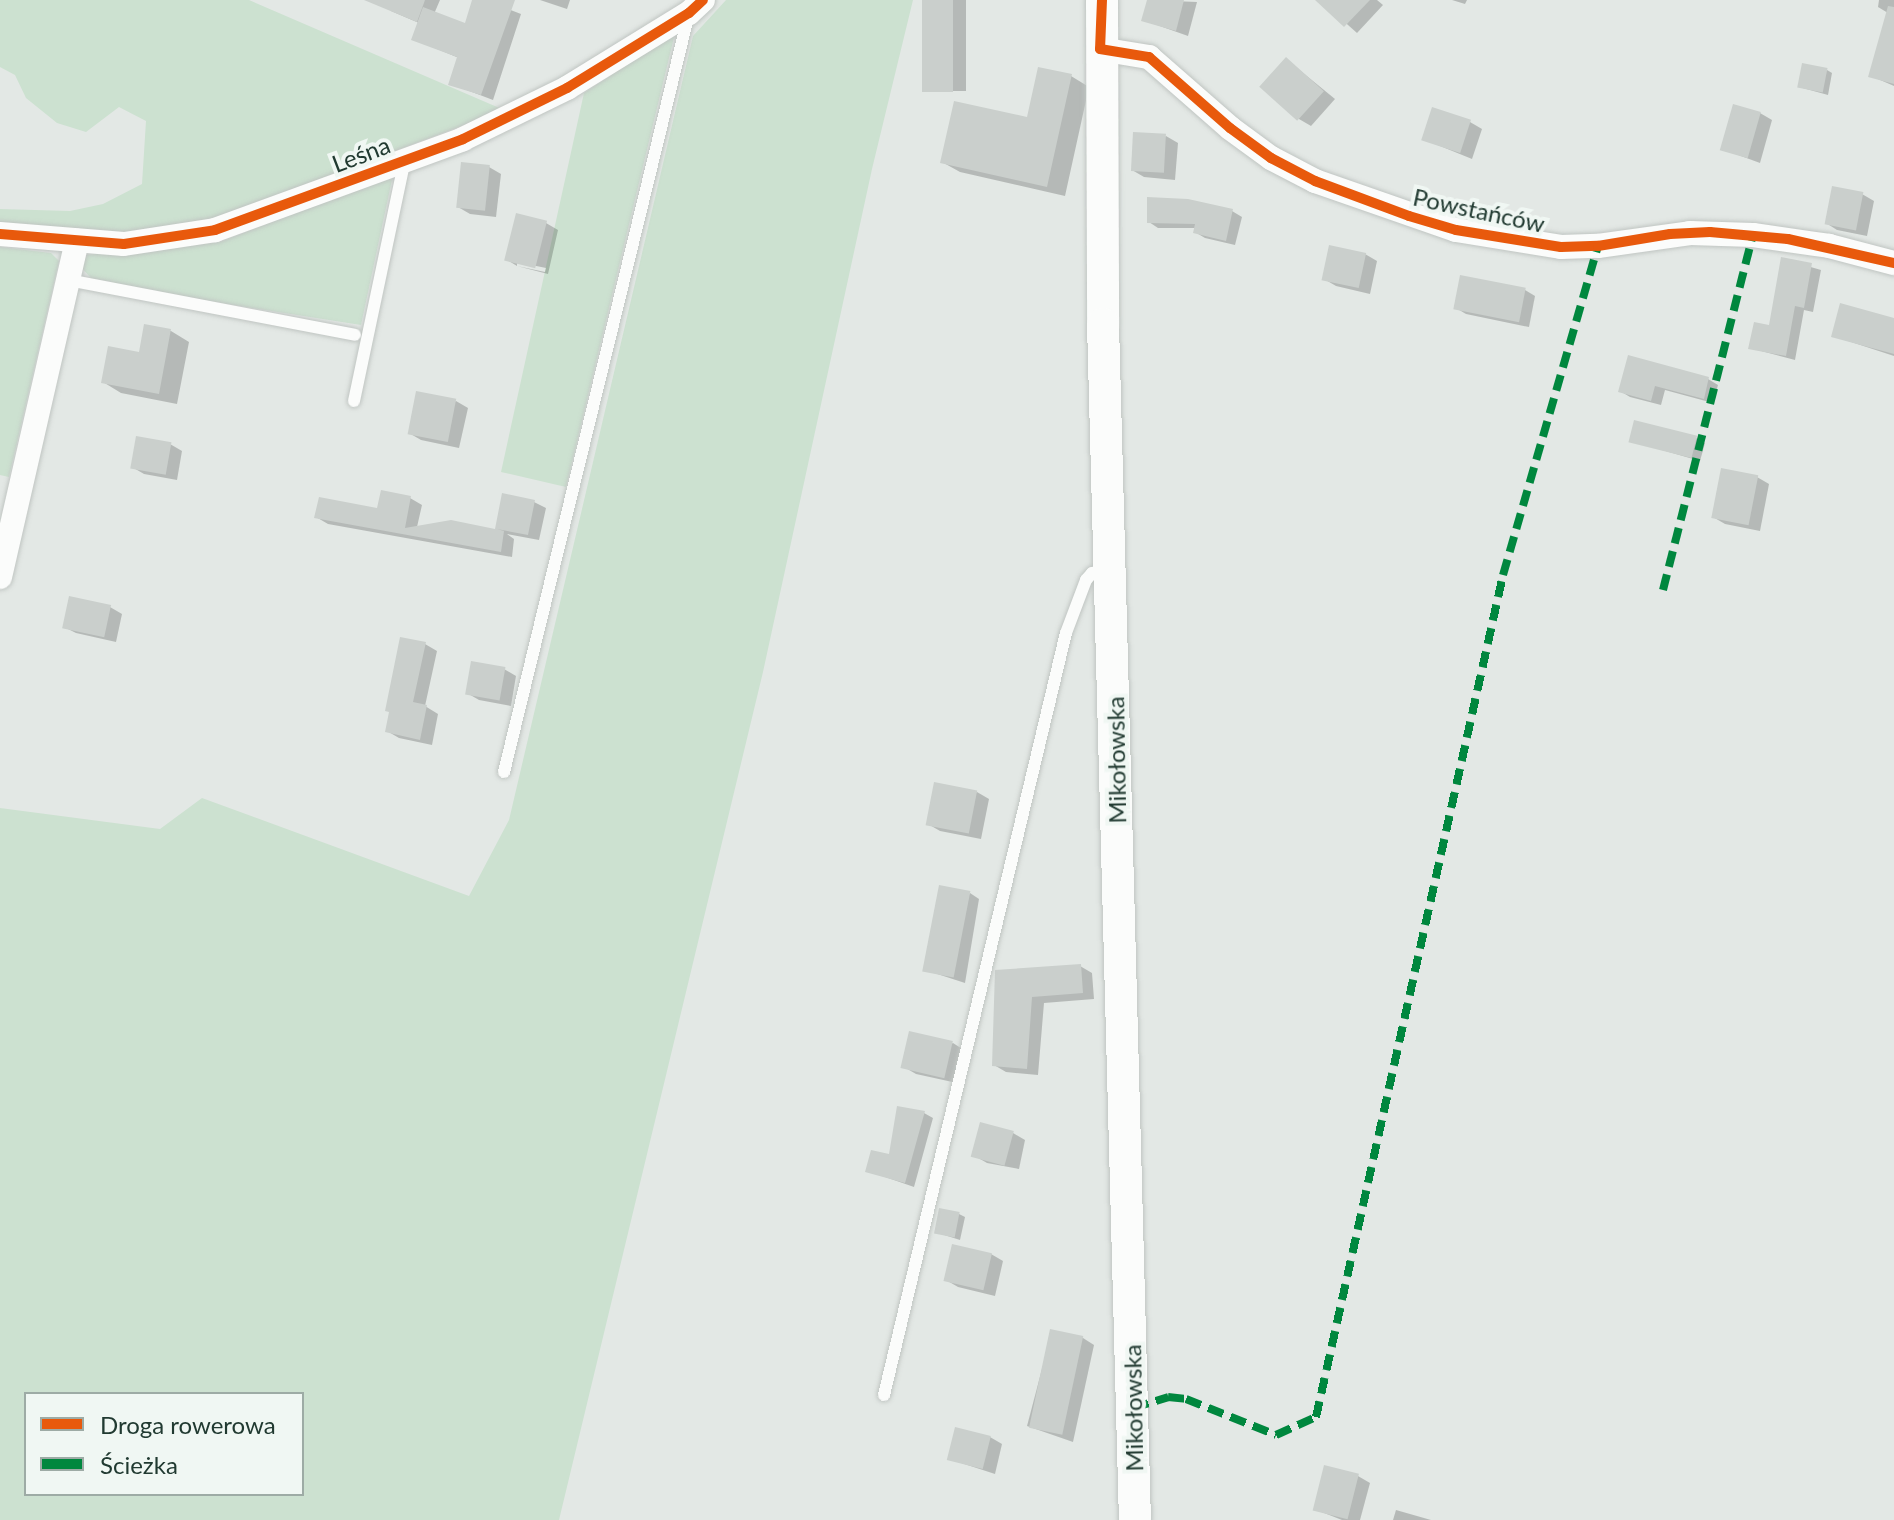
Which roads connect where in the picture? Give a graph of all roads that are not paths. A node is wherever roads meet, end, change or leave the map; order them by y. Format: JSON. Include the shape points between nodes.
{"nodes":[{"id":1,"x":1102,"y":0,"type":"edge"},
{"id":2,"x":696,"y":6,"type":"edge"},
{"id":3,"x":1100,"y":49,"type":"junction"},
{"id":4,"x":405,"y":159,"type":"junction"},
{"id":5,"x":0,"y":234,"type":"edge"},
{"id":6,"x":77,"y":241,"type":"junction"},
{"id":7,"x":1894,"y":263,"type":"edge"},
{"id":8,"x":68,"y":280,"type":"junction"},
{"id":9,"x":355,"y":335,"type":"dead end"},
{"id":10,"x":354,"y":401,"type":"dead end"},
{"id":11,"x":1111,"y":570,"type":"junction"},
{"id":12,"x":0,"y":577,"type":"edge"},
{"id":13,"x":504,"y":772,"type":"dead end"},
{"id":14,"x":884,"y":1395,"type":"dead end"},
{"id":15,"x":1135,"y":1520,"type":"edge"}],
"edges":[{"from":1,"to":3,"type":"main road","name":"Mikołowska"},
{"from":2,"to":4,"type":"street","name":"Leśna","via":[[567,88],[463,139]]},
{"from":2,"to":13,"type":"lane"},
{"from":3,"to":7,"type":"street","name":"Powstańców","via":[[1149,57],[1230,128],[1315,181],[1456,230],[1561,247],[1690,233],[1753,235],[1829,246]]},
{"from":3,"to":11,"type":"main road","name":"Mikołowska"},
{"from":4,"to":6,"type":"street","name":"Leśna","via":[[215,230],[124,244]]},
{"from":4,"to":10,"type":"lane"},
{"from":5,"to":6,"type":"street","name":"Leśna"},
{"from":6,"to":8,"type":"street"},
{"from":8,"to":9,"type":"lane"},
{"from":8,"to":12,"type":"street"},
{"from":11,"to":14,"type":"lane","via":[[1092,573],[1086,580],[1066,633]]},
{"from":11,"to":15,"type":"main road","name":"Mikołowska"}]}
